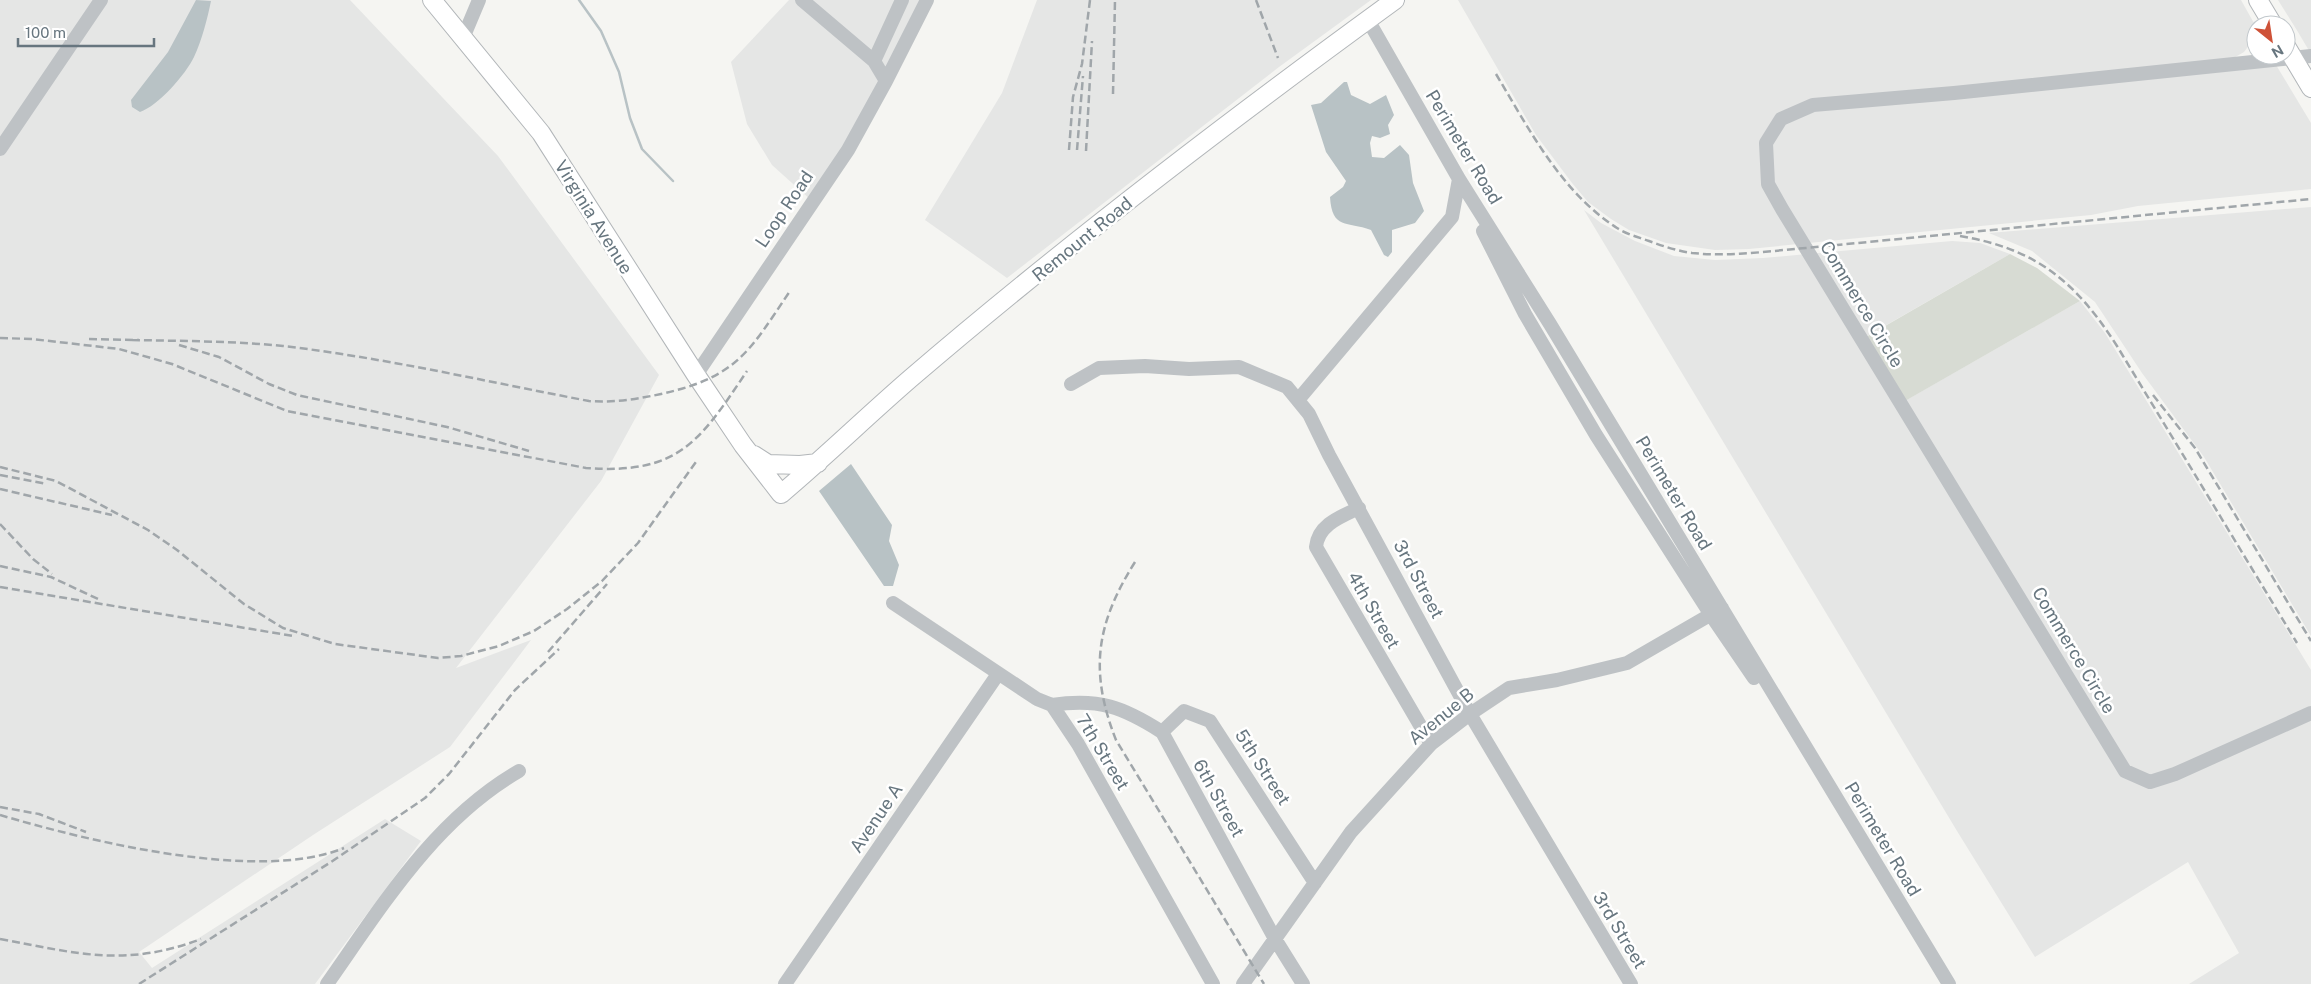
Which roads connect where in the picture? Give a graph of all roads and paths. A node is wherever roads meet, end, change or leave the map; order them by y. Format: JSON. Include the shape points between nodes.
{"nodes":[{"id":1,"x":101,"y":0,"type":"edge"},
{"id":2,"x":432,"y":0,"type":"edge"},
{"id":3,"x":479,"y":0,"type":"edge"},
{"id":4,"x":802,"y":0,"type":"edge"},
{"id":5,"x":902,"y":0,"type":"edge"},
{"id":6,"x":927,"y":0,"type":"edge"},
{"id":7,"x":1395,"y":0,"type":"edge"},
{"id":8,"x":2258,"y":0,"type":"edge"},
{"id":9,"x":2267,"y":15,"type":"edge"},
{"id":10,"x":1368,"y":20,"type":"junction"},
{"id":11,"x":463,"y":38,"type":"junction"},
{"id":12,"x":2296,"y":53,"type":"edge"},
{"id":13,"x":2311,"y":56,"type":"edge"},
{"id":14,"x":2246,"y":57,"type":"edge"},
{"id":15,"x":874,"y":61,"type":"junction"},
{"id":16,"x":2296,"y":63,"type":"edge"},
{"id":17,"x":886,"y":81,"type":"junction"},
{"id":18,"x":2311,"y":88,"type":"edge"},
{"id":19,"x":0,"y":149,"type":"edge"},
{"id":20,"x":1463,"y":184,"type":"junction"},
{"id":21,"x":1579,"y":372,"type":"junction"},
{"id":22,"x":696,"y":375,"type":"junction"},
{"id":23,"x":1565,"y":382,"type":"junction"},
{"id":24,"x":1071,"y":384,"type":"dead end"},
{"id":25,"x":1298,"y":400,"type":"junction"},
{"id":26,"x":746,"y":449,"type":"junction"},
{"id":27,"x":818,"y":463,"type":"junction"},
{"id":28,"x":777,"y":498,"type":"joint"},
{"id":29,"x":1359,"y":508,"type":"junction"},
{"id":30,"x":892,"y":603,"type":"dead end"},
{"id":31,"x":1716,"y":611,"type":"junction"},
{"id":32,"x":998,"y":674,"type":"junction"},
{"id":33,"x":1052,"y":705,"type":"junction"},
{"id":34,"x":2311,"y":713,"type":"edge"},
{"id":35,"x":1470,"y":714,"type":"junction"},
{"id":36,"x":1162,"y":732,"type":"junction"},
{"id":37,"x":1431,"y":744,"type":"junction"},
{"id":38,"x":519,"y":771,"type":"dead end"},
{"id":39,"x":1315,"y":883,"type":"junction"},
{"id":40,"x":1275,"y":939,"type":"junction"},
{"id":41,"x":327,"y":984,"type":"edge"},
{"id":42,"x":785,"y":984,"type":"edge"},
{"id":43,"x":1213,"y":984,"type":"edge"},
{"id":44,"x":1243,"y":984,"type":"edge"},
{"id":45,"x":1303,"y":984,"type":"edge"},
{"id":46,"x":1631,"y":984,"type":"edge"},
{"id":47,"x":1949,"y":984,"type":"edge"}],
"edges":[{"from":1,"to":19,"type":"street"},
{"from":2,"to":11,"type":"main road","name":"Virginia Avenue"},
{"from":3,"to":11,"type":"street"},
{"from":4,"to":15,"type":"street"},
{"from":5,"to":15,"type":"street"},
{"from":6,"to":17,"type":"street","name":"Loop Road"},
{"from":7,"to":10,"type":"main road","name":"Remount Road"},
{"from":8,"to":9,"type":"main road"},
{"from":10,"to":20,"type":"street","name":"Perimeter Road"},
{"from":10,"to":27,"type":"main road","name":"Remount Road","via":[[1116,211],[911,378]]},
{"from":11,"to":22,"type":"main road","name":"Virginia Avenue","via":[[541,133]]},
{"from":12,"to":13,"type":"street","name":"Commerce Circle"},
{"from":14,"to":34,"type":"street","name":"Commerce Circle","via":[[1954,94],[1813,105],[1781,119],[1766,143],[1768,184],[2125,770],[2150,782]]},
{"from":15,"to":17,"type":"street"},
{"from":16,"to":18,"type":"main road"},
{"from":17,"to":22,"type":"street","name":"Loop Road","via":[[848,150]]},
{"from":20,"to":21,"type":"street","name":"Perimeter Road"},
{"from":20,"to":23,"type":"street","via":[[1503,272]]},
{"from":20,"to":25,"type":"street","via":[[1452,217]]},
{"from":21,"to":23,"type":"street"},
{"from":21,"to":31,"type":"street","name":"Perimeter Road"},
{"from":22,"to":26,"type":"main road","name":"Virginia Avenue"},
{"from":23,"to":31,"type":"street","via":[[1613,463]]},
{"from":24,"to":25,"type":"street","name":"3rd Street","via":[[1099,368],[1239,367],[1287,387]]},
{"from":25,"to":29,"type":"street","name":"3rd Street","via":[[1309,414]]},
{"from":26,"to":27,"type":"main road","via":[[768,464]]},
{"from":26,"to":28,"type":"main road","name":"Virginia Avenue"},
{"from":27,"to":28,"type":"main road","name":"Remount Road"},
{"from":29,"to":35,"type":"street","name":"3rd Street"},
{"from":29,"to":37,"type":"street","name":"4th Street","via":[[1330,523],[1317,536],[1316,548]]},
{"from":30,"to":32,"type":"street","name":"7th Street"},
{"from":31,"to":35,"type":"street","name":"Avenue B","via":[[1627,663],[1509,688]]},
{"from":31,"to":47,"type":"street","name":"Perimeter Road","via":[[1751,674],[1785,712]]},
{"from":32,"to":33,"type":"street","name":"7th Street"},
{"from":32,"to":42,"type":"street","name":"Avenue A"},
{"from":33,"to":36,"type":"street","name":"6th Street","via":[[1075,702],[1104,704],[1133,714]]},
{"from":33,"to":43,"type":"street","name":"7th Street","via":[[1078,744]]},
{"from":35,"to":37,"type":"street","name":"Avenue B"},
{"from":35,"to":46,"type":"street","name":"3rd Street"},
{"from":36,"to":39,"type":"street","name":"5th Street","via":[[1184,711],[1210,720]]},
{"from":36,"to":40,"type":"street","name":"6th Street"},
{"from":37,"to":39,"type":"street","name":"Avenue B","via":[[1351,832]]},
{"from":38,"to":41,"type":"street","via":[[472,806],[410,866]]},
{"from":39,"to":40,"type":"street","name":"Avenue B"},
{"from":40,"to":44,"type":"street","name":"Avenue B"},
{"from":40,"to":45,"type":"street","name":"6th Street"}]}
